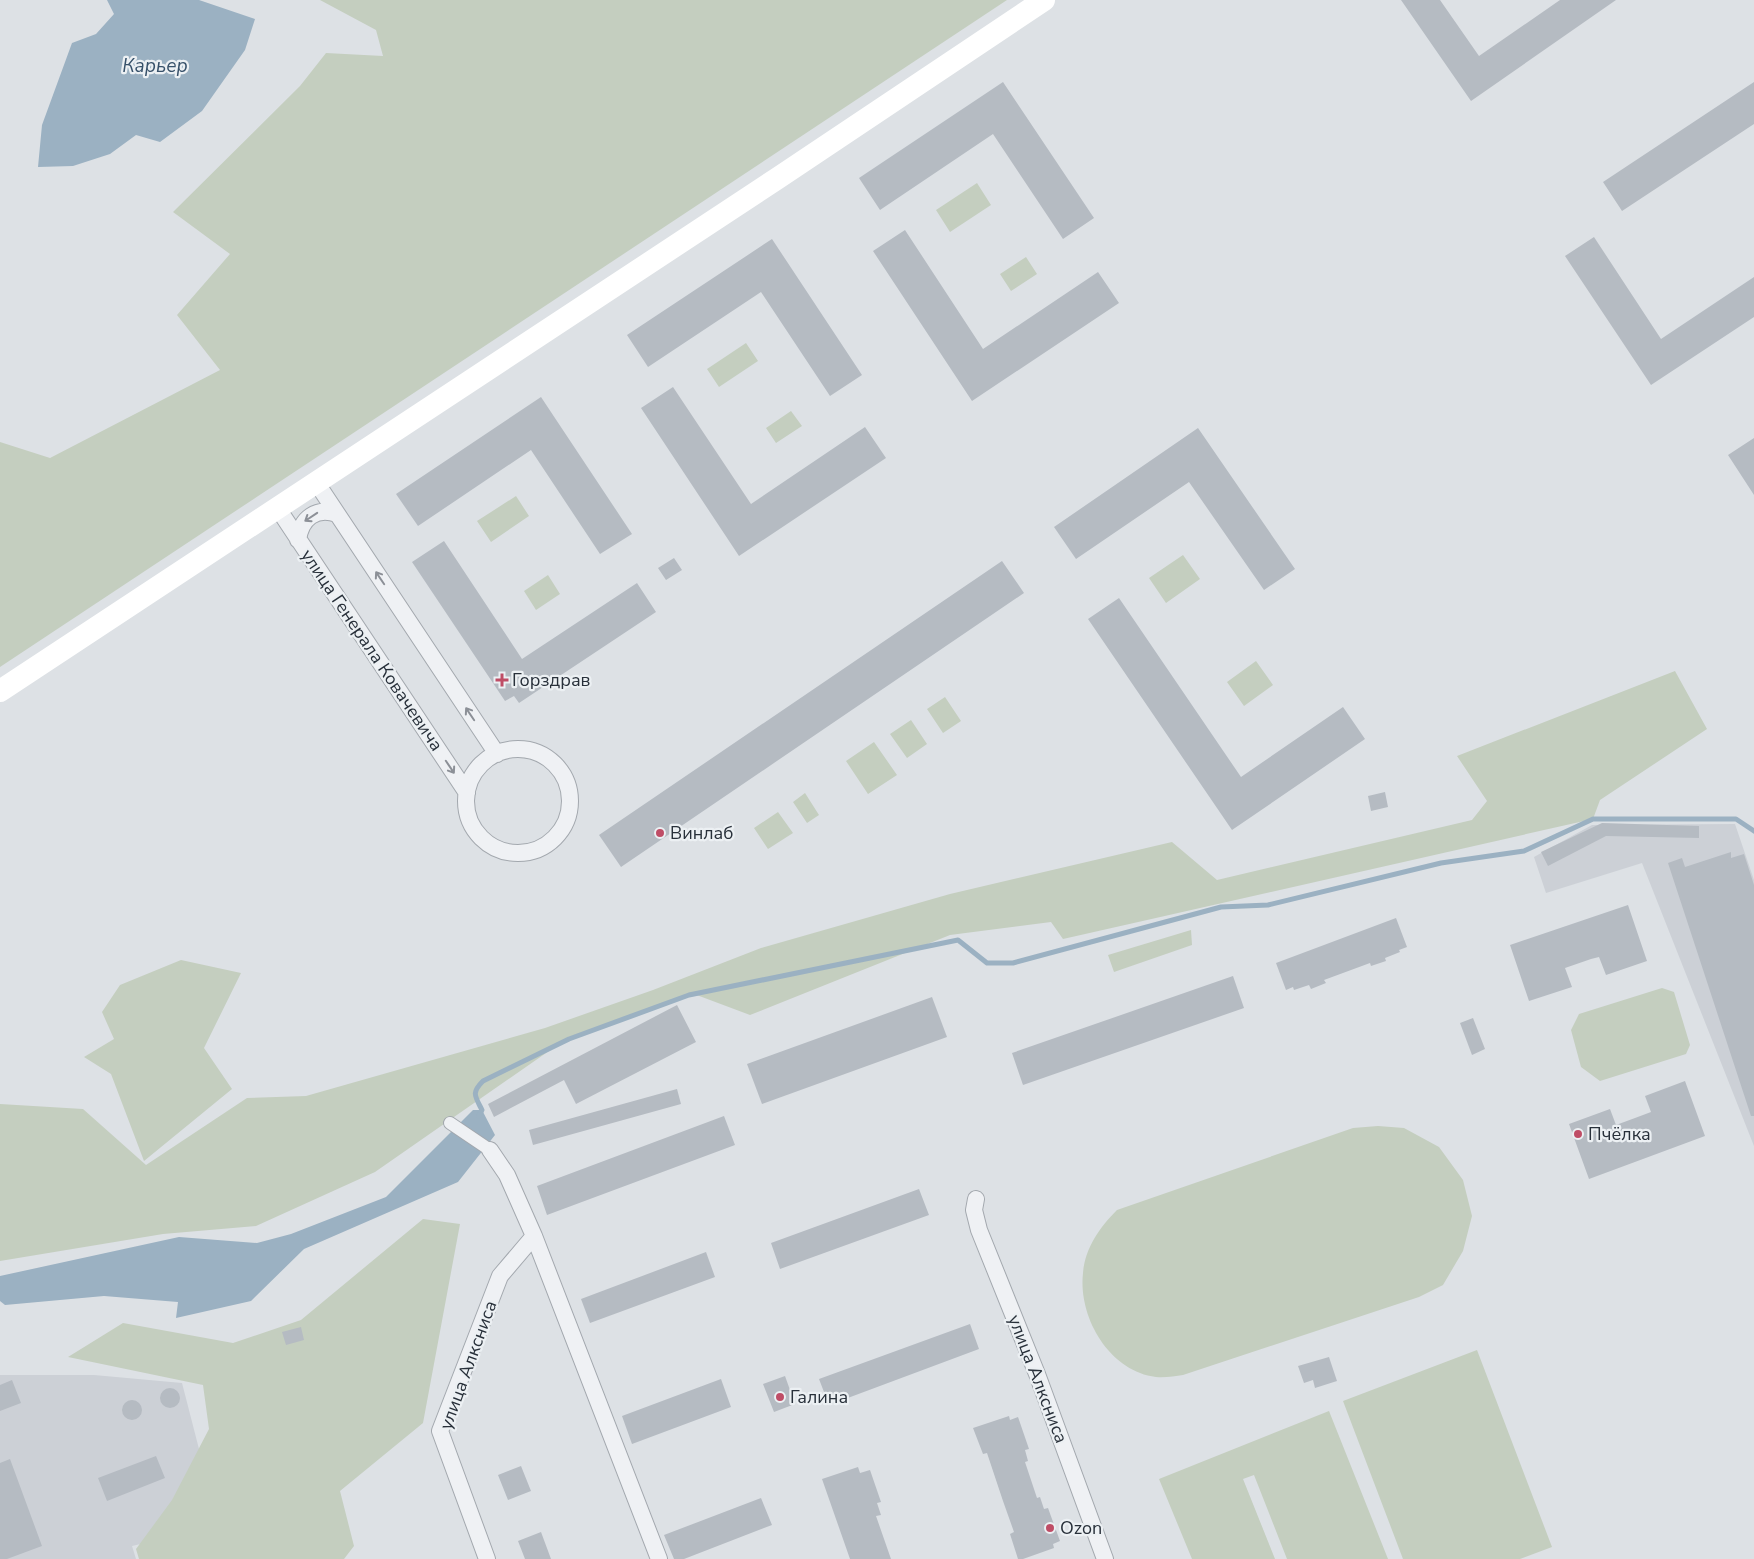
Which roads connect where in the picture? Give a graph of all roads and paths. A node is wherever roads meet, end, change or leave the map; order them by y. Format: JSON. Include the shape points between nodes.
{"nodes":[{"id":1,"x":1044,"y":0,"type":"edge"},
{"id":2,"x":316,"y":482,"type":"junction"},
{"id":3,"x":277,"y":508,"type":"junction"},
{"id":4,"x":337,"y":514,"type":"junction"},
{"id":5,"x":298,"y":540,"type":"junction"},
{"id":6,"x":0,"y":691,"type":"edge"},
{"id":7,"x":496,"y":754,"type":"junction"},
{"id":8,"x":467,"y":792,"type":"junction"},
{"id":9,"x":450,"y":1123,"type":"dead end"},
{"id":10,"x":490,"y":1150,"type":"joint"},
{"id":11,"x":976,"y":1199,"type":"dead end"},
{"id":12,"x":534,"y":1236,"type":"junction"},
{"id":13,"x":487,"y":1559,"type":"edge"},
{"id":14,"x":659,"y":1559,"type":"edge"},
{"id":15,"x":1104,"y":1559,"type":"edge"}],
"edges":[{"from":1,"to":2,"type":"main road"},
{"from":2,"to":3,"type":"main road"},
{"from":2,"to":4,"type":"street"},
{"from":3,"to":5,"type":"street","name":"улица Генерала Ковачевича"},
{"from":3,"to":6,"type":"main road"},
{"from":4,"to":5,"type":"street","one_way":true,"via":[[324,511],[312,515],[302,525]]},
{"from":7,"to":4,"type":"street","one_way":true},
{"from":5,"to":8,"type":"street","name":"улица Генерала Ковачевича","one_way":true},
{"from":7,"to":8,"type":"street","via":[[479,767]]},
{"from":7,"to":8,"type":"street","via":[[515,749],[528,750],[552,762],[562,773],[568,785],[569,814],[557,836],[534,851],[508,853],[495,848],[474,830],[468,818]]},
{"from":9,"to":10,"type":"street"},
{"from":10,"to":12,"type":"street","via":[[507,1175]]},
{"from":11,"to":15,"type":"street","name":"улица Алксниса","via":[[974,1210],[979,1230],[1037,1374]]},
{"from":12,"to":13,"type":"street","name":"улица Алксниса","via":[[500,1276],[440,1431]]},
{"from":12,"to":14,"type":"street"}]}
